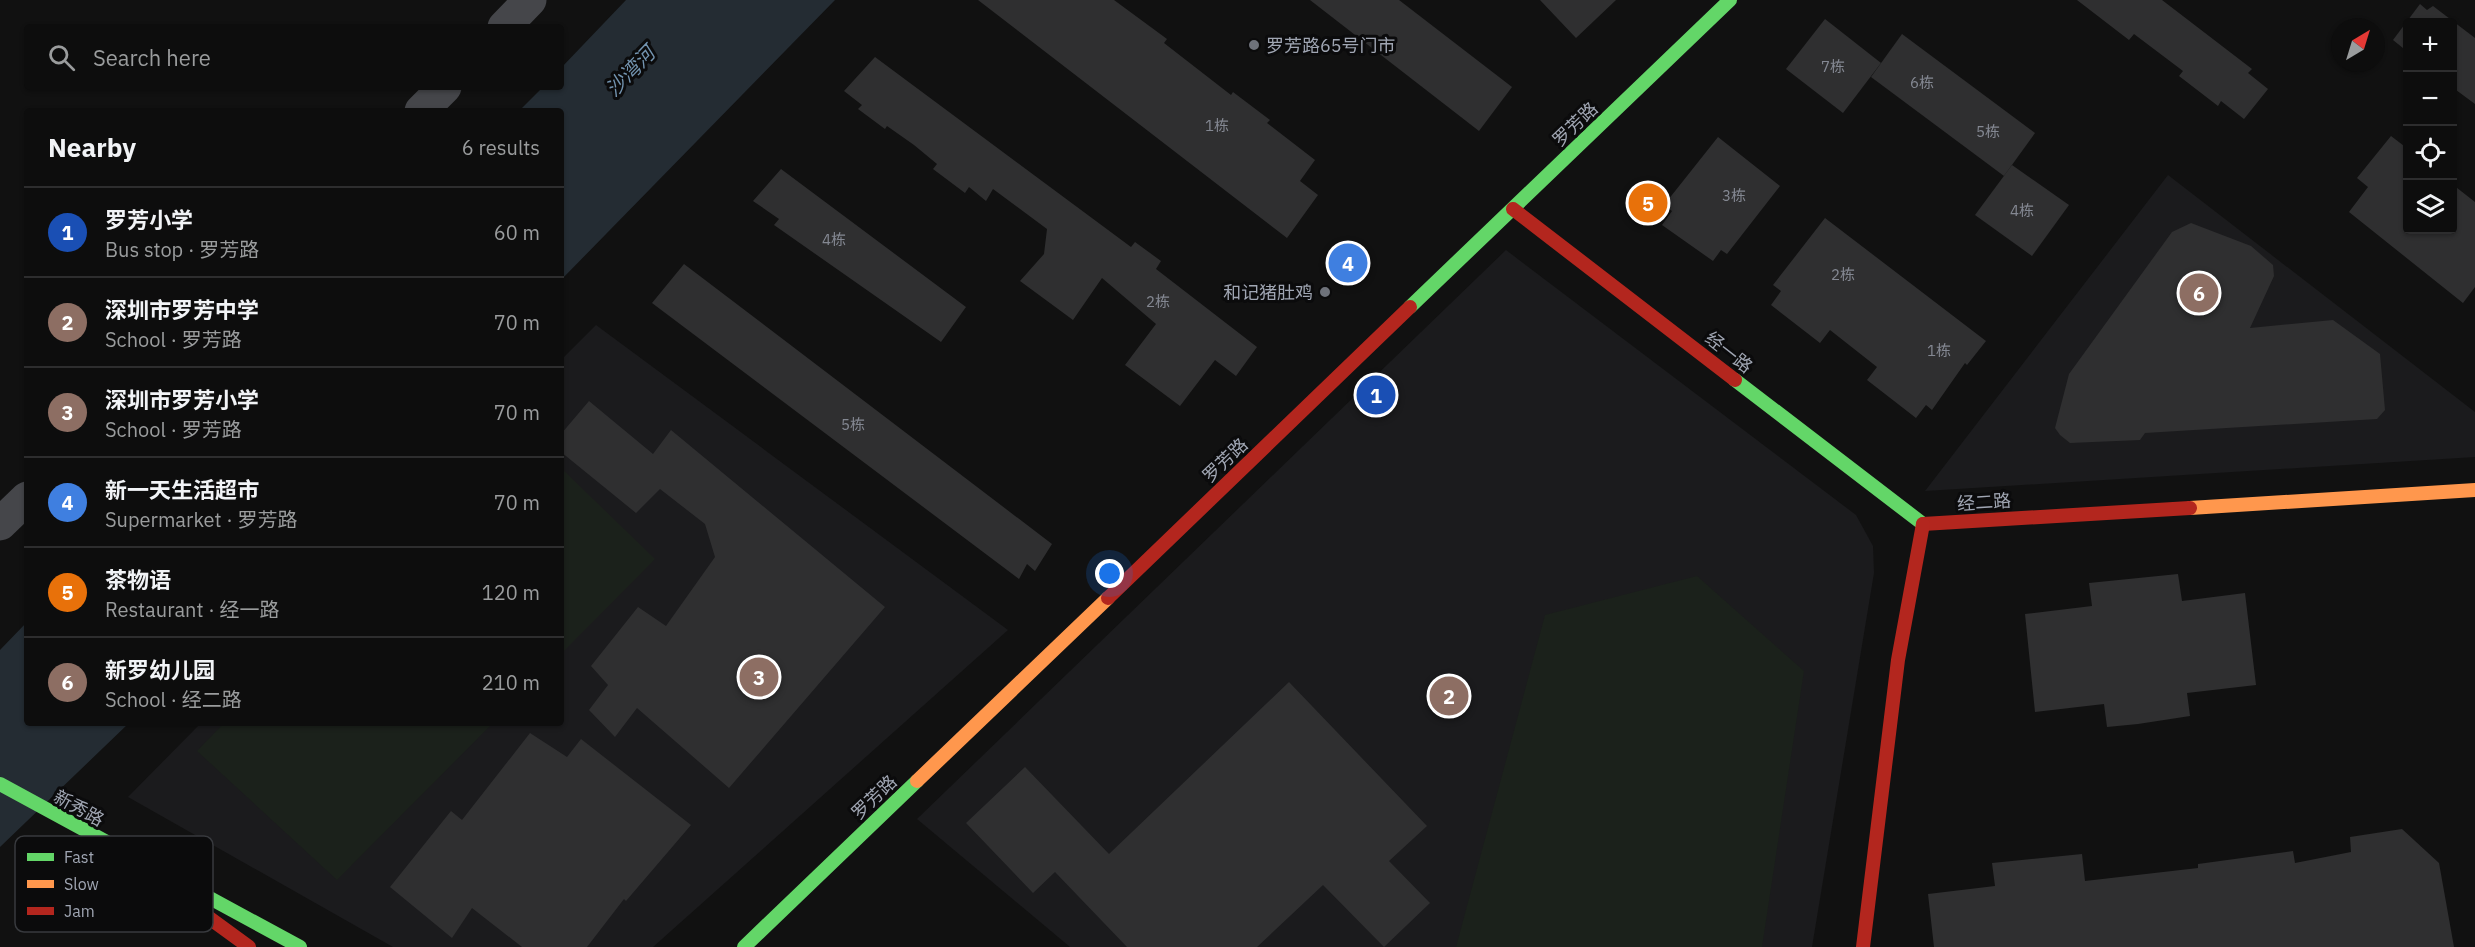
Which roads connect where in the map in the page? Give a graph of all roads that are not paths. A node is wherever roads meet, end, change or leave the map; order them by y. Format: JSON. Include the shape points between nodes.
{"nodes":[{"id":1,"x":531,"y":0,"type":"edge"},
{"id":2,"x":1730,"y":0,"type":"edge"},
{"id":3,"x":507,"y":24,"type":"edge"},
{"id":4,"x":441,"y":90,"type":"edge"},
{"id":5,"x":424,"y":108,"type":"edge"},
{"id":6,"x":1513,"y":209,"type":"junction"},
{"id":7,"x":2475,"y":490,"type":"edge"},
{"id":8,"x":24,"y":501,"type":"edge"},
{"id":9,"x":0,"y":524,"type":"edge"},
{"id":10,"x":1923,"y":524,"type":"junction"},
{"id":11,"x":0,"y":784,"type":"edge"},
{"id":12,"x":92,"y":836,"type":"edge"},
{"id":13,"x":213,"y":901,"type":"edge"},
{"id":14,"x":213,"y":920,"type":"edge"},
{"id":15,"x":249,"y":947,"type":"edge"},
{"id":16,"x":300,"y":947,"type":"edge"},
{"id":17,"x":744,"y":947,"type":"edge"},
{"id":18,"x":1863,"y":947,"type":"edge"}],
"edges":[{"from":1,"to":3,"type":"street"},
{"from":2,"to":6,"type":"main road","name":"罗芳路"},
{"from":4,"to":5,"type":"street"},
{"from":6,"to":10,"type":"main road","name":"经一路"},
{"from":6,"to":17,"type":"main road","name":"罗芳路"},
{"from":7,"to":10,"type":"main road","name":"经二路"},
{"from":8,"to":9,"type":"street"},
{"from":10,"to":18,"type":"main road","via":[[1898,660]]},
{"from":11,"to":12,"type":"main road","name":"新秀路"},
{"from":13,"to":16,"type":"main road","name":"新秀路"},
{"from":14,"to":15,"type":"main road"}]}
